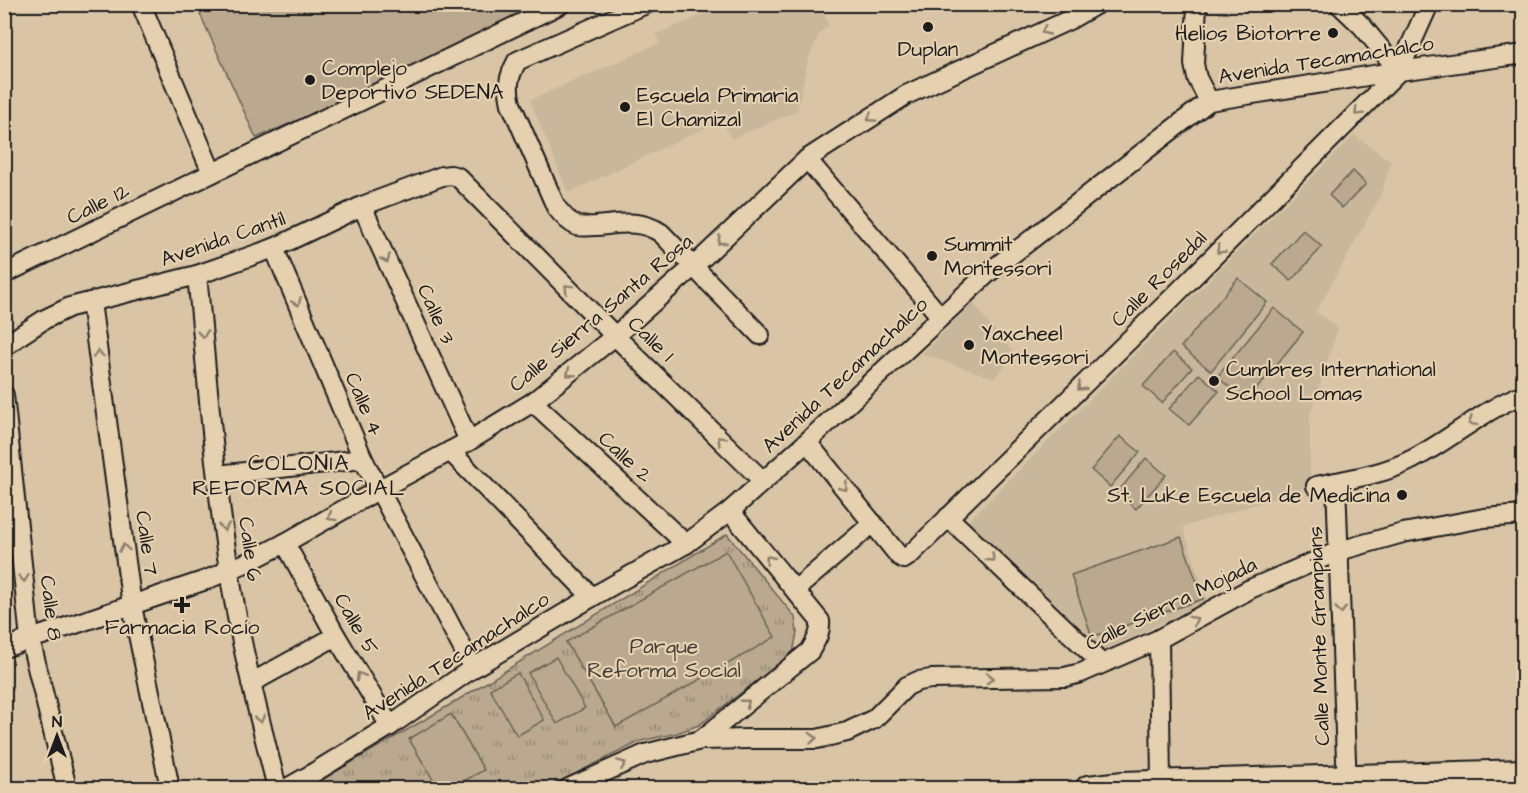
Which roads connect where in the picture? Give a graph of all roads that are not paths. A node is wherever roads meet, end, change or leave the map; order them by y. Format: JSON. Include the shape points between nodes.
{"nodes":[{"id":1,"x":141,"y":4,"type":"edge"},
{"id":2,"x":561,"y":4,"type":"edge"},
{"id":3,"x":646,"y":4,"type":"edge"},
{"id":4,"x":1098,"y":4,"type":"edge"},
{"id":5,"x":1197,"y":4,"type":"edge"},
{"id":6,"x":1339,"y":4,"type":"edge"},
{"id":7,"x":1429,"y":4,"type":"edge"},
{"id":8,"x":1524,"y":54,"type":"edge"},
{"id":9,"x":1399,"y":71,"type":"junction"},
{"id":10,"x":1209,"y":100,"type":"junction"},
{"id":11,"x":807,"y":159,"type":"junction"},
{"id":12,"x":212,"y":173,"type":"junction"},
{"id":13,"x":458,"y":177,"type":"joint"},
{"id":14,"x":362,"y":206,"type":"junction"},
{"id":15,"x":274,"y":248,"type":"junction"},
{"id":16,"x":693,"y":267,"type":"junction"},
{"id":17,"x":4,"y":274,"type":"edge"},
{"id":18,"x":197,"y":275,"type":"junction"},
{"id":19,"x":91,"y":302,"type":"junction"},
{"id":20,"x":940,"y":316,"type":"junction"},
{"id":21,"x":760,"y":335,"type":"dead end"},
{"id":22,"x":615,"y":336,"type":"junction"},
{"id":23,"x":4,"y":347,"type":"edge"},
{"id":24,"x":1524,"y":394,"type":"edge"},
{"id":25,"x":4,"y":395,"type":"edge"},
{"id":26,"x":533,"y":402,"type":"junction"},
{"id":27,"x":469,"y":441,"type":"junction"},
{"id":28,"x":807,"y":442,"type":"junction"},
{"id":29,"x":450,"y":451,"type":"junction"},
{"id":30,"x":363,"y":459,"type":"junction"},
{"id":31,"x":217,"y":475,"type":"junction"},
{"id":32,"x":763,"y":481,"type":"junction"},
{"id":33,"x":1336,"y":482,"type":"junction"},
{"id":34,"x":1316,"y":486,"type":"dead end"},
{"id":35,"x":378,"y":490,"type":"junction"},
{"id":36,"x":730,"y":511,"type":"junction"},
{"id":37,"x":1523,"y":515,"type":"edge"},
{"id":38,"x":948,"y":517,"type":"junction"},
{"id":39,"x":1524,"y":520,"type":"edge"},
{"id":40,"x":873,"y":523,"type":"junction"},
{"id":41,"x":285,"y":543,"type":"junction"},
{"id":42,"x":686,"y":544,"type":"junction"},
{"id":43,"x":1339,"y":551,"type":"junction"},
{"id":44,"x":229,"y":571,"type":"junction"},
{"id":45,"x":795,"y":590,"type":"junction"},
{"id":46,"x":592,"y":597,"type":"junction"},
{"id":47,"x":132,"y":606,"type":"junction"},
{"id":48,"x":336,"y":636,"type":"junction"},
{"id":49,"x":30,"y":639,"type":"junction"},
{"id":50,"x":1159,"y":639,"type":"junction"},
{"id":51,"x":4,"y":648,"type":"edge"},
{"id":52,"x":1101,"y":663,"type":"junction"},
{"id":53,"x":473,"y":668,"type":"junction"},
{"id":54,"x":251,"y":683,"type":"junction"},
{"id":55,"x":390,"y":726,"type":"junction"},
{"id":56,"x":700,"y":740,"type":"junction"},
{"id":57,"x":1524,"y":772,"type":"edge"},
{"id":58,"x":1347,"y":783,"type":"edge"},
{"id":59,"x":1176,"y":784,"type":"edge"},
{"id":60,"x":1124,"y":786,"type":"edge"},
{"id":61,"x":66,"y":789,"type":"edge"},
{"id":62,"x":170,"y":789,"type":"edge"},
{"id":63,"x":278,"y":789,"type":"edge"},
{"id":64,"x":286,"y":789,"type":"edge"},
{"id":65,"x":569,"y":789,"type":"edge"},
{"id":66,"x":1088,"y":789,"type":"edge"}],
"edges":[{"from":1,"to":12,"type":"street"},
{"from":2,"to":12,"type":"street","name":"Calle 12"},
{"from":3,"to":16,"type":"street","via":[[517,61],[508,90],[562,215],[579,227],[635,223],[651,227]]},
{"from":4,"to":11,"type":"street","name":"Calle Sierra Santa Rosa","one_way":true,"via":[[906,95]]},
{"from":5,"to":10,"type":"street","via":[[1194,64]]},
{"from":6,"to":9,"type":"street"},
{"from":7,"to":9,"type":"street"},
{"from":8,"to":9,"type":"street","name":"Avenida Tecamachalco"},
{"from":9,"to":10,"type":"street","name":"Avenida Tecamachalco"},
{"from":9,"to":38,"type":"street","name":"Calle Rosedal","one_way":true},
{"from":10,"to":20,"type":"street","name":"Avenida Tecamachalco","via":[[988,273]]},
{"from":11,"to":16,"type":"street","name":"Calle Sierra Santa Rosa","one_way":true},
{"from":11,"to":20,"type":"street"},
{"from":12,"to":17,"type":"street","name":"Calle 12"},
{"from":13,"to":14,"type":"street","name":"Avenida Cantíl","via":[[442,176]]},
{"from":22,"to":13,"type":"street","name":"Calle 1","one_way":true},
{"from":14,"to":15,"type":"street","name":"Avenida Cantíl"},
{"from":14,"to":27,"type":"street","name":"Calle 3","one_way":true},
{"from":15,"to":18,"type":"street","name":"Avenida Cantíl"},
{"from":15,"to":30,"type":"street","name":"Calle 4","one_way":true},
{"from":16,"to":21,"type":"street"},
{"from":16,"to":22,"type":"street","name":"Calle Sierra Santa Rosa"},
{"from":18,"to":19,"type":"street","name":"Avenida Cantíl"},
{"from":18,"to":31,"type":"street","name":"Calle 6","one_way":true},
{"from":19,"to":23,"type":"street","name":"Avenida Cantíl","via":[[45,319]]},
{"from":47,"to":19,"type":"street","name":"Calle 7","one_way":true},
{"from":20,"to":28,"type":"street","name":"Avenida Tecamachalco"},
{"from":22,"to":26,"type":"street","name":"Calle Sierra Santa Rosa","one_way":true},
{"from":32,"to":22,"type":"street","name":"Calle 1","one_way":true},
{"from":24,"to":33,"type":"street","one_way":true,"via":[[1413,459]]},
{"from":25,"to":49,"type":"street","name":"Calle 8","one_way":true},
{"from":26,"to":27,"type":"street","name":"Calle Sierra Santa Rosa"},
{"from":26,"to":42,"type":"street","name":"Calle 2"},
{"from":27,"to":29,"type":"street","name":"Calle Sierra Santa Rosa"},
{"from":28,"to":32,"type":"street","name":"Avenida Tecamachalco"},
{"from":28,"to":40,"type":"street","one_way":true},
{"from":29,"to":35,"type":"street","name":"Calle Sierra Santa Rosa"},
{"from":29,"to":46,"type":"street"},
{"from":30,"to":31,"type":"street"},
{"from":30,"to":35,"type":"street","name":"Calle 4"},
{"from":31,"to":44,"type":"street","name":"Calle 6","one_way":true},
{"from":32,"to":36,"type":"street","name":"Avenida Tecamachalco"},
{"from":33,"to":34,"type":"street"},
{"from":33,"to":43,"type":"street","name":"Calle Monte Grampians"},
{"from":35,"to":41,"type":"street","name":"Calle Sierra Santa Rosa","one_way":true},
{"from":35,"to":53,"type":"street","name":"Calle 4"},
{"from":36,"to":42,"type":"street","name":"Avenida Tecamachalco"},
{"from":45,"to":36,"type":"street","one_way":true},
{"from":37,"to":39,"type":"street"},
{"from":37,"to":43,"type":"street","name":"Calle Sierra Mojada","via":[[1403,533]]},
{"from":38,"to":40,"type":"street","name":"Calle Rosedal","via":[[904,559]]},
{"from":38,"to":52,"type":"street","one_way":true},
{"from":40,"to":45,"type":"street"},
{"from":41,"to":44,"type":"street","name":"Calle Sierra Santa Rosa"},
{"from":41,"to":48,"type":"street","name":"Calle 5"},
{"from":42,"to":46,"type":"street","name":"Avenida Tecamachalco"},
{"from":50,"to":43,"type":"street","name":"Calle Sierra Mojada","one_way":true,"via":[[1250,589]]},
{"from":43,"to":58,"type":"street","name":"Calle Monte Grampians","one_way":true},
{"from":44,"to":47,"type":"street","name":"Calle Sierra Santa Rosa"},
{"from":44,"to":54,"type":"street","name":"Calle 6"},
{"from":56,"to":45,"type":"street","one_way":true,"via":[[810,651],[819,636],[820,621]]},
{"from":46,"to":53,"type":"street","name":"Avenida Tecamachalco"},
{"from":47,"to":49,"type":"street","name":"Calle Sierra Santa Rosa"},
{"from":47,"to":62,"type":"street","name":"Calle 7"},
{"from":48,"to":54,"type":"street"},
{"from":55,"to":48,"type":"street","name":"Calle 5","one_way":true},
{"from":49,"to":51,"type":"street","name":"Calle Sierra Santa Rosa"},
{"from":49,"to":61,"type":"street","name":"Calle 8"},
{"from":50,"to":52,"type":"street","name":"Calle Sierra Mojada"},
{"from":50,"to":59,"type":"street"},
{"from":56,"to":52,"type":"street","name":"Calle Sierra Mojada","one_way":true,"via":[[818,739],[847,732],[874,719],[918,681],[1065,677]]},
{"from":53,"to":55,"type":"street","name":"Avenida Tecamachalco"},
{"from":54,"to":63,"type":"street","name":"Calle 6","one_way":true},
{"from":55,"to":64,"type":"street","name":"Avenida Tecamachalco"},
{"from":65,"to":56,"type":"street","name":"Calle Sierra Mojada","one_way":true,"via":[[645,754]]},
{"from":57,"to":58,"type":"main road"},
{"from":58,"to":59,"type":"main road"},
{"from":59,"to":60,"type":"main road"},
{"from":60,"to":66,"type":"main road"}]}
